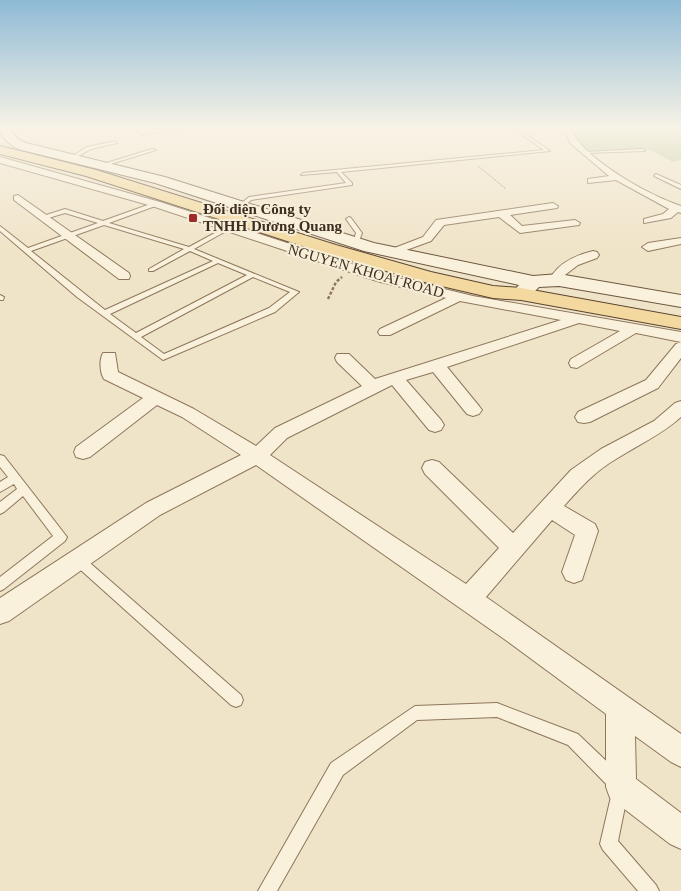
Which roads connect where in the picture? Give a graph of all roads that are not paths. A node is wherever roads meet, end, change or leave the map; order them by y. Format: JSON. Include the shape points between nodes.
{"nodes":[{"id":1,"x":30,"y":169,"type":"edge"},
{"id":2,"x":97,"y":169,"type":"joint"},
{"id":3,"x":365,"y":169,"type":"edge"},
{"id":4,"x":600,"y":169,"type":"edge"},
{"id":5,"x":606,"y":169,"type":"edge"},
{"id":6,"x":589,"y":170,"type":"dead end"},
{"id":7,"x":338,"y":171,"type":"junction"},
{"id":8,"x":303,"y":174,"type":"dead end"},
{"id":9,"x":656,"y":175,"type":"dead end"},
{"id":10,"x":619,"y":177,"type":"junction"},
{"id":11,"x":591,"y":181,"type":"dead end"},
{"id":12,"x":681,"y":187,"type":"edge"},
{"id":13,"x":18,"y":198,"type":"dead end"},
{"id":14,"x":156,"y":204,"type":"junction"},
{"id":15,"x":241,"y":206,"type":"junction"},
{"id":16,"x":553,"y":206,"type":"dead end"},
{"id":17,"x":679,"y":209,"type":"edge"},
{"id":18,"x":501,"y":213,"type":"junction"},
{"id":19,"x":44,"y":217,"type":"junction"},
{"id":20,"x":349,"y":219,"type":"dead end"},
{"id":21,"x":648,"y":221,"type":"dead end"},
{"id":22,"x":575,"y":223,"type":"dead end"},
{"id":23,"x":100,"y":224,"type":"junction"},
{"id":24,"x":251,"y":224,"type":"junction"},
{"id":25,"x":0,"y":228,"type":"edge"},
{"id":26,"x":226,"y":229,"type":"junction"},
{"id":27,"x":68,"y":235,"type":"junction"},
{"id":28,"x":681,"y":241,"type":"edge"},
{"id":29,"x":356,"y":242,"type":"junction"},
{"id":30,"x":648,"y":247,"type":"dead end"},
{"id":31,"x":189,"y":249,"type":"junction"},
{"id":32,"x":27,"y":250,"type":"junction"},
{"id":33,"x":330,"y":250,"type":"junction"},
{"id":34,"x":390,"y":252,"type":"junction"},
{"id":35,"x":593,"y":255,"type":"dead end"},
{"id":36,"x":218,"y":261,"type":"junction"},
{"id":37,"x":150,"y":270,"type":"dead end"},
{"id":38,"x":252,"y":275,"type":"junction"},
{"id":39,"x":124,"y":276,"type":"dead end"},
{"id":40,"x":559,"y":280,"type":"junction"},
{"id":41,"x":527,"y":288,"type":"junction"},
{"id":42,"x":458,"y":297,"type":"junction"},
{"id":43,"x":681,"y":301,"type":"edge"},
{"id":44,"x":105,"y":313,"type":"junction"},
{"id":45,"x":580,"y":318,"type":"junction"},
{"id":46,"x":681,"y":323,"type":"edge"},
{"id":47,"x":631,"y":330,"type":"junction"},
{"id":48,"x":385,"y":332,"type":"dead end"},
{"id":49,"x":136,"y":336,"type":"junction"},
{"id":50,"x":681,"y":337,"type":"edge"},
{"id":51,"x":681,"y":347,"type":"edge"},
{"id":52,"x":109,"y":357,"type":"dead end"},
{"id":53,"x":343,"y":358,"type":"dead end"},
{"id":54,"x":577,"y":363,"type":"dead end"},
{"id":55,"x":436,"y":365,"type":"junction"},
{"id":56,"x":395,"y":378,"type":"junction"},
{"id":57,"x":373,"y":387,"type":"junction"},
{"id":58,"x":154,"y":399,"type":"junction"},
{"id":59,"x":681,"y":407,"type":"edge"},
{"id":60,"x":472,"y":410,"type":"dead end"},
{"id":61,"x":584,"y":417,"type":"dead end"},
{"id":62,"x":436,"y":425,"type":"dead end"},
{"id":63,"x":83,"y":452,"type":"dead end"},
{"id":64,"x":257,"y":456,"type":"junction"},
{"id":65,"x":0,"y":459,"type":"edge"},
{"id":66,"x":432,"y":468,"type":"dead end"},
{"id":67,"x":15,"y":478,"type":"junction"},
{"id":68,"x":0,"y":488,"type":"edge"},
{"id":69,"x":24,"y":489,"type":"junction"},
{"id":70,"x":550,"y":508,"type":"junction"},
{"id":71,"x":0,"y":509,"type":"edge"},
{"id":72,"x":514,"y":548,"type":"junction"},
{"id":73,"x":78,"y":560,"type":"junction"},
{"id":74,"x":574,"y":572,"type":"dead end"},
{"id":75,"x":0,"y":585,"type":"edge"},
{"id":76,"x":468,"y":600,"type":"junction"},
{"id":77,"x":0,"y":612,"type":"edge"},
{"id":78,"x":236,"y":700,"type":"dead end"},
{"id":79,"x":620,"y":708,"type":"junction"},
{"id":80,"x":681,"y":752,"type":"edge"},
{"id":81,"x":621,"y":787,"type":"junction"},
{"id":82,"x":681,"y":833,"type":"edge"},
{"id":83,"x":267,"y":891,"type":"edge"},
{"id":84,"x":650,"y":891,"type":"edge"}],
"edges":[{"from":1,"to":14,"type":"street","name":"NGUYEN KHOAI ROAD"},
{"from":2,"to":15,"type":"street","name":"NGUYEN KHOAI ROAD","via":[[160,180]]},
{"from":2,"to":24,"type":"main road","name":"NGUYEN KHOAI ROAD"},
{"from":3,"to":7,"type":"lane"},
{"from":4,"to":6,"type":"street"},
{"from":5,"to":10,"type":"street"},
{"from":7,"to":8,"type":"lane"},
{"from":7,"to":15,"type":"lane","via":[[350,184],[249,199]]},
{"from":9,"to":12,"type":"lane"},
{"from":10,"to":11,"type":"street"},
{"from":10,"to":17,"type":"street"},
{"from":13,"to":19,"type":"street"},
{"from":14,"to":23,"type":"lane"},
{"from":14,"to":26,"type":"street","name":"NGUYEN KHOAI ROAD"},
{"from":15,"to":24,"type":"main road"},
{"from":15,"to":29,"type":"street","name":"NGUYEN KHOAI ROAD"},
{"from":16,"to":18,"type":"street"},
{"from":17,"to":21,"type":"street"},
{"from":18,"to":22,"type":"street","via":[[520,230]]},
{"from":18,"to":34,"type":"street","via":[[440,222],[427,239]]},
{"from":19,"to":23,"type":"lane","via":[[65,210]]},
{"from":19,"to":27,"type":"street"},
{"from":20,"to":29,"type":"lane","via":[[359,233]]},
{"from":23,"to":27,"type":"lane"},
{"from":23,"to":31,"type":"lane"},
{"from":24,"to":33,"type":"main road","name":"NGUYEN KHOAI ROAD"},
{"from":25,"to":32,"type":"lane"},
{"from":26,"to":31,"type":"lane"},
{"from":26,"to":42,"type":"street","name":"NGUYEN KHOAI ROAD","via":[[350,269]]},
{"from":27,"to":32,"type":"lane"},
{"from":27,"to":39,"type":"street"},
{"from":28,"to":30,"type":"street"},
{"from":29,"to":33,"type":"street"},
{"from":29,"to":34,"type":"street","name":"NGUYEN KHOAI ROAD"},
{"from":31,"to":36,"type":"lane"},
{"from":31,"to":37,"type":"lane"},
{"from":32,"to":44,"type":"lane"},
{"from":33,"to":41,"type":"main road","name":"NGUYEN KHOAI ROAD","via":[[493,292]]},
{"from":34,"to":41,"type":"street","name":"NGUYEN KHOAI ROAD"},
{"from":35,"to":40,"type":"street","via":[[574,260],[563,268],[558,275]]},
{"from":36,"to":38,"type":"lane"},
{"from":36,"to":44,"type":"lane"},
{"from":38,"to":49,"type":"lane"},
{"from":38,"to":49,"type":"lane","via":[[294,292],[272,310],[163,356]]},
{"from":40,"to":41,"type":"street","name":"NGUYEN KHOAI ROAD"},
{"from":40,"to":43,"type":"street","name":"NGUYEN KHOAI ROAD"},
{"from":41,"to":46,"type":"main road","name":"NGUYEN KHOAI ROAD"},
{"from":42,"to":45,"type":"street","name":"NGUYEN KHOAI ROAD"},
{"from":42,"to":48,"type":"street"},
{"from":44,"to":49,"type":"lane"},
{"from":45,"to":47,"type":"street","name":"NGUYEN KHOAI ROAD"},
{"from":45,"to":55,"type":"street"},
{"from":47,"to":50,"type":"street","name":"NGUYEN KHOAI ROAD"},
{"from":47,"to":54,"type":"street"},
{"from":51,"to":61,"type":"street","via":[[652,384]]},
{"from":52,"to":58,"type":"street","via":[[110,375]]},
{"from":53,"to":57,"type":"street"},
{"from":55,"to":56,"type":"street"},
{"from":55,"to":60,"type":"street"},
{"from":56,"to":57,"type":"street"},
{"from":56,"to":62,"type":"street"},
{"from":57,"to":64,"type":"street","via":[[281,433]]},
{"from":58,"to":63,"type":"street"},
{"from":58,"to":64,"type":"street","via":[[188,413]]},
{"from":59,"to":70,"type":"street","via":[[660,426],[608,454],[578,476]]},
{"from":64,"to":73,"type":"street","via":[[153,509]]},
{"from":64,"to":76,"type":"street"},
{"from":65,"to":67,"type":"lane"},
{"from":66,"to":72,"type":"street"},
{"from":67,"to":68,"type":"lane"},
{"from":67,"to":69,"type":"lane"},
{"from":69,"to":71,"type":"lane"},
{"from":69,"to":75,"type":"lane","via":[[61,537]]},
{"from":70,"to":72,"type":"street"},
{"from":70,"to":74,"type":"street","via":[[587,531]]},
{"from":72,"to":76,"type":"street"},
{"from":73,"to":77,"type":"street"},
{"from":73,"to":78,"type":"lane"},
{"from":76,"to":79,"type":"street"},
{"from":79,"to":80,"type":"street"},
{"from":79,"to":81,"type":"street"},
{"from":81,"to":82,"type":"street"},
{"from":81,"to":83,"type":"lane","via":[[573,739],[497,710],[415,713],[338,768]]},
{"from":81,"to":84,"type":"lane","via":[[610,844]]}]}
